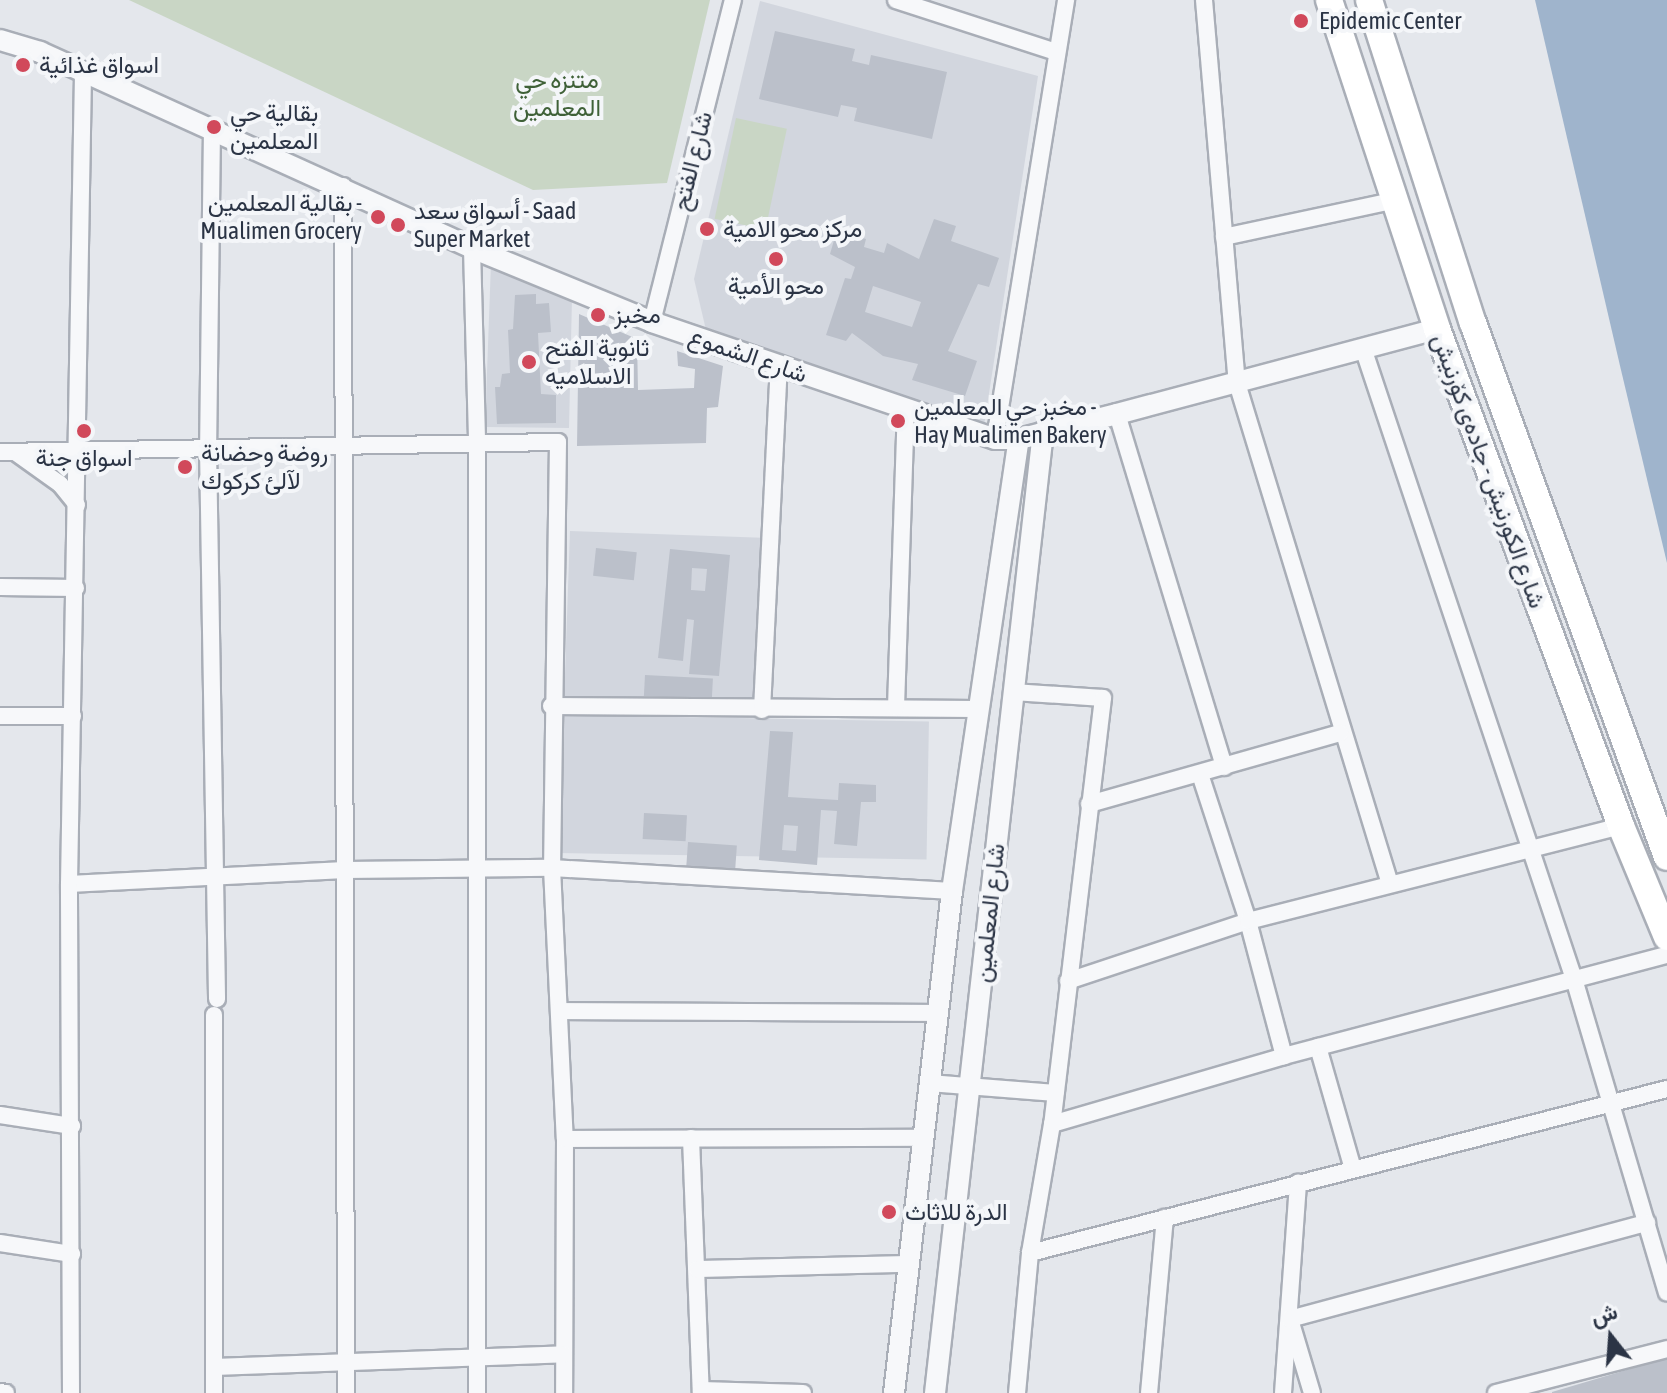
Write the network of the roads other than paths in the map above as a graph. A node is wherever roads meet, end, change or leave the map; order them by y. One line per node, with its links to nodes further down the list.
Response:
1 (733, 0): 15 (street, شارع الفتح)
2 (896, 0): 8 (street)
3 (1066, 0): 8 (street)
4 (1204, 0): 13 (street)
5 (1329, 0): 12 (main road, شارع الكورنيش - جادەی کۆرنیش)
6 (1369, 0): 33 (main road, شارع الكورنيش - جادەی کۆرنیش)
7 (0, 40): 9 (street, شارع الشموع)
8 (1056, 52): 23 (street)
9 (83, 72): 10 (street, شارع الشموع); 29 (street)
10 (212, 128): 11 (street, شارع الشموع); 26 (street)
11 (343, 186): 14 (street, شارع الشموع); 27 (street)
12 (1392, 201): 13 (street); 16 (main road, شارع الكورنيش - جادەی کۆرنیش)
13 (1224, 237): 19 (street)
14 (472, 248): 15 (street, شارع الشموع); 25 (street)
15 (652, 322): 18 (street, شارع الشموع)
16 (1437, 329): 17 (street, شارع الشموع); 34 (main road, شارع الكورنيش - جادەی کۆرنیش)
17 (1363, 348): 19 (street, شارع الشموع); 49 (street)
18 (779, 366): 20 (street, شارع الشموع); 41 (street)
19 (1237, 383): 21 (street, شارع الشموع); 44 (street)
20 (906, 410): 23 (street, شارع الشموع); 39 (street)
21 (1117, 414): 22 (street, شارع الشموع); 45 (street)
22 (1043, 432): 24 (street, شارع الشموع); 37 (street, شارع المعلمين)
23 (995, 439): 24 (street, شارع الشموع)
24 (1019, 439): 40 (street, شارع المعلمين)
25 (477, 444): 27 (street); 38 (street); 52 (street)
26 (208, 448): 27 (street); 29 (street); 54 (street)
27 (342, 449): 53 (street)
28 (7, 452): 29 (street); 30 (street)
29 (79, 453): 30 (street)
30 (77, 505): 32 (street)
31 (0, 587): 32 (street)
32 (76, 588): 43 (street)
33 (1581, 613): 34 (main road); 35 (main road, شارع الكورنيش - جادەی کۆرنیش)
34 (1546, 626): 36 (main road, شارع الكورنيش - جادەی کۆرنیش)
35 (1596, 655): 36 (main road); 50 (main road, شارع الكورنيش - جادەی کۆرنیش)
36 (1562, 669): 48 (main road, شارع الكورنيش - جادەی کۆرنیش)
37 (1013, 692): 47 (street); 68 (street, شارع المعلمين)
38 (551, 706): 41 (street); 51 (street)
39 (896, 707): 40 (street); 41 (street)
40 (977, 709): 57 (street, شارع المعلمين)
41 (762, 710)
42 (0, 716): 43 (street)
43 (73, 716): 55 (street)
44 (1340, 733): 45 (street); 56 (street)
45 (1224, 767): 46 (street)
46 (1200, 774): 47 (street); 58 (street)
47 (1089, 804): 62 (street)
48 (1621, 826): 49 (street); 59 (main road, شارع الكورنيش - جادەی کۆرنیش)
49 (1529, 849): 56 (street); 61 (street)
50 (1667, 857)
51 (552, 868): 52 (street); 57 (street); 63 (street)
52 (474, 869): 53 (street); 91 (street)
53 (345, 870): 54 (street); 92 (street)
54 (217, 875): 55 (street); 93 (street)
55 (69, 884): 74 (street)
56 (1390, 884): 58 (street)
57 (952, 891): 64 (street, شارع المعلمين)
58 (1248, 921): 62 (street); 66 (street)
59 (1667, 937)
60 (1667, 955): 61 (street)
61 (1574, 979): 65 (street); 71 (street)
62 (1068, 981): 70 (street)
63 (559, 1011): 64 (street); 77 (street)
64 (937, 1013): 67 (street, شارع المعلمين)
65 (1318, 1047): 66 (street); 78 (street)
66 (1284, 1056): 73 (street)
67 (929, 1083): 68 (street); 76 (street, شارع المعلمين)
68 (969, 1087): 70 (street); 102 (street, شارع المعلمين)
69 (1667, 1089): 71 (street)
70 (1056, 1093): 73 (street)
71 (1611, 1104): 78 (street); 81 (street)
72 (0, 1115): 74 (street)
73 (1052, 1124): 83 (street)
74 (72, 1126): 84 (street)
75 (691, 1138): 76 (street); 77 (street); 86 (street)
76 (923, 1138): 85 (street, شارع المعلمين)
77 (565, 1139): 90 (street)
78 (1353, 1169): 79 (street)
79 (1298, 1183): 80 (street); 88 (street)
80 (1165, 1218): 83 (street); 104 (street)
81 (1647, 1223): 87 (street); 88 (street)
82 (0, 1243): 84 (street)
83 (1030, 1253): 103 (street)
84 (72, 1254): 95 (street)
85 (909, 1264): 86 (street); 101 (street, شارع المعلمين)
86 (697, 1269): 94 (street)
87 (1667, 1292)
88 (1290, 1319): 105 (street); 106 (street)
89 (1667, 1349): 107 (street)
90 (564, 1354): 91 (street); 99 (street)
91 (477, 1358): 92 (street); 98 (street)
92 (345, 1362): 93 (street); 97 (street)
93 (215, 1367): 96 (street)
94 (701, 1392): 100 (street)
95 (71, 1393)
96 (214, 1393)
97 (346, 1393)
98 (477, 1393)
99 (564, 1393)
100 (803, 1393)
101 (894, 1393)
102 (935, 1393)
103 (1017, 1393)
104 (1149, 1393)
105 (1283, 1393)
106 (1312, 1393)
107 (1496, 1393)

